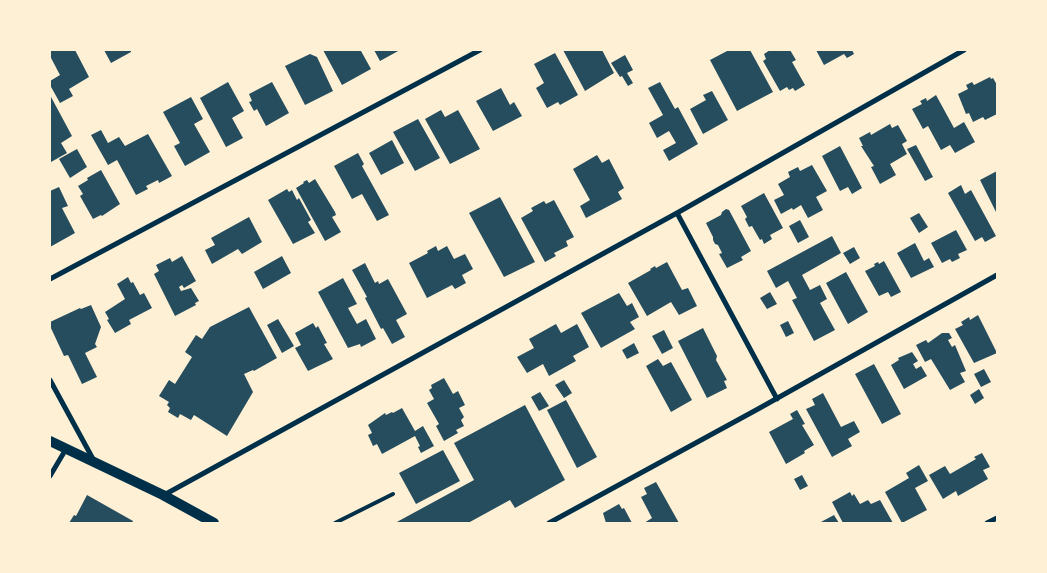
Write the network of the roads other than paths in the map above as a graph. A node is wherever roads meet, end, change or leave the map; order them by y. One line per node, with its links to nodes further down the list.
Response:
1 (480, 50): 5 (street)
2 (964, 50): 3 (street)
3 (677, 213): 7 (street); 13 (street)
4 (997, 275): 7 (street)
5 (50, 279)
6 (50, 380): 10 (street)
7 (777, 399): 17 (street)
8 (50, 441): 9 (main road)
9 (67, 449): 10 (main road); 11 (street)
10 (94, 462): 13 (main road)
11 (50, 476)
12 (393, 494): 16 (lane)
13 (163, 495): 15 (main road)
14 (997, 518): 18 (street)
15 (214, 523)
16 (335, 523)
17 (549, 523)
18 (987, 523)

